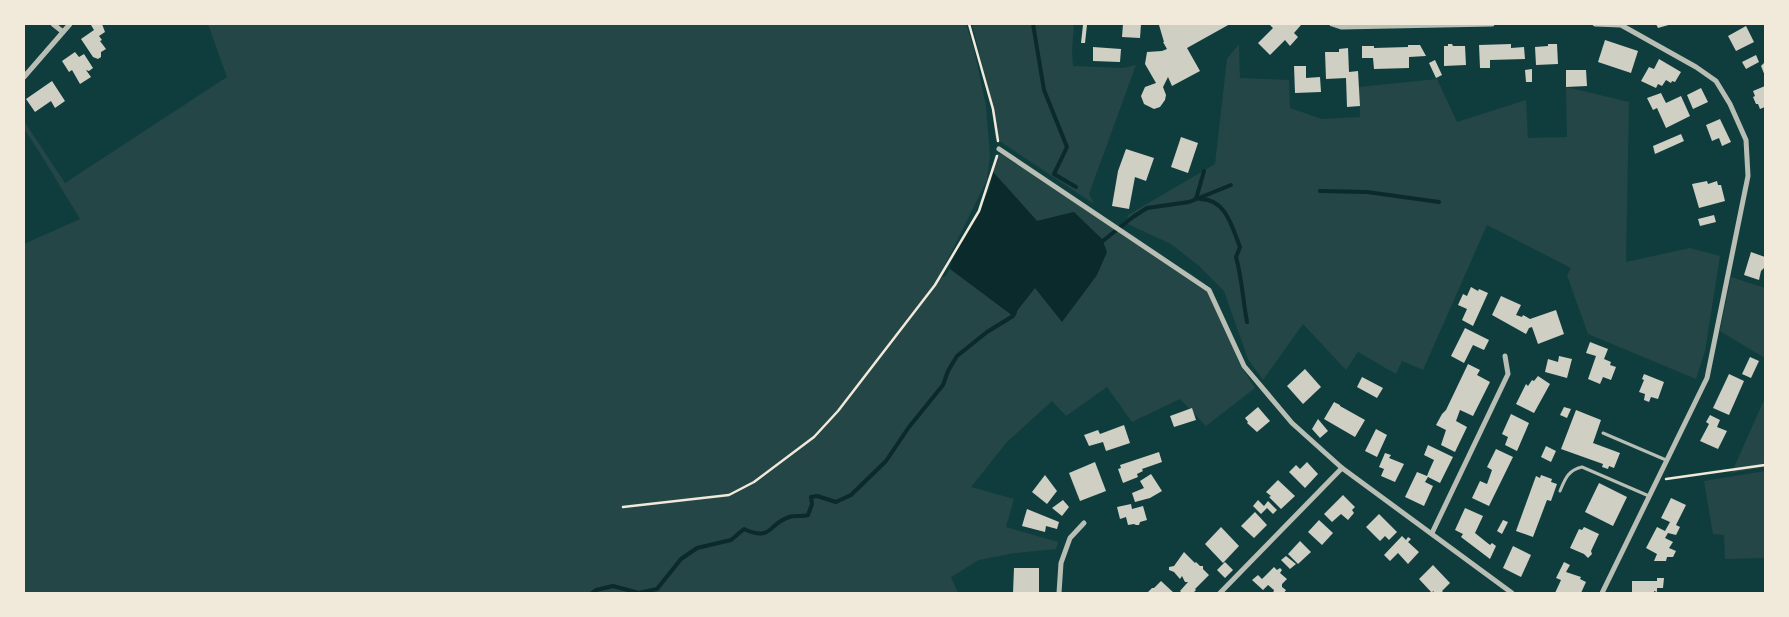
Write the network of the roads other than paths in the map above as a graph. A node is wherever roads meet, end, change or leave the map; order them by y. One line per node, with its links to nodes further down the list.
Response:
1 (53, 24): 7 (street)
2 (70, 24): 7 (street)
3 (1332, 24): 4 (street)
4 (1492, 24)
5 (1595, 24): 6 (street)
6 (1621, 24): 12 (street)
7 (63, 32): 8 (street)
8 (24, 77)
9 (999, 149): 13 (street)
10 (1505, 356): 17 (street)
11 (1603, 433): 12 (lane)
12 (1667, 461): 15 (street)
13 (1342, 468): 17 (street); 19 (street)
14 (1560, 491): 15 (lane)
15 (1649, 497): 21 (street)
16 (1084, 522): 18 (street)
17 (1432, 533): 20 (street)
18 (1060, 593)
19 (1220, 593)
20 (1512, 593)
21 (1602, 593)

